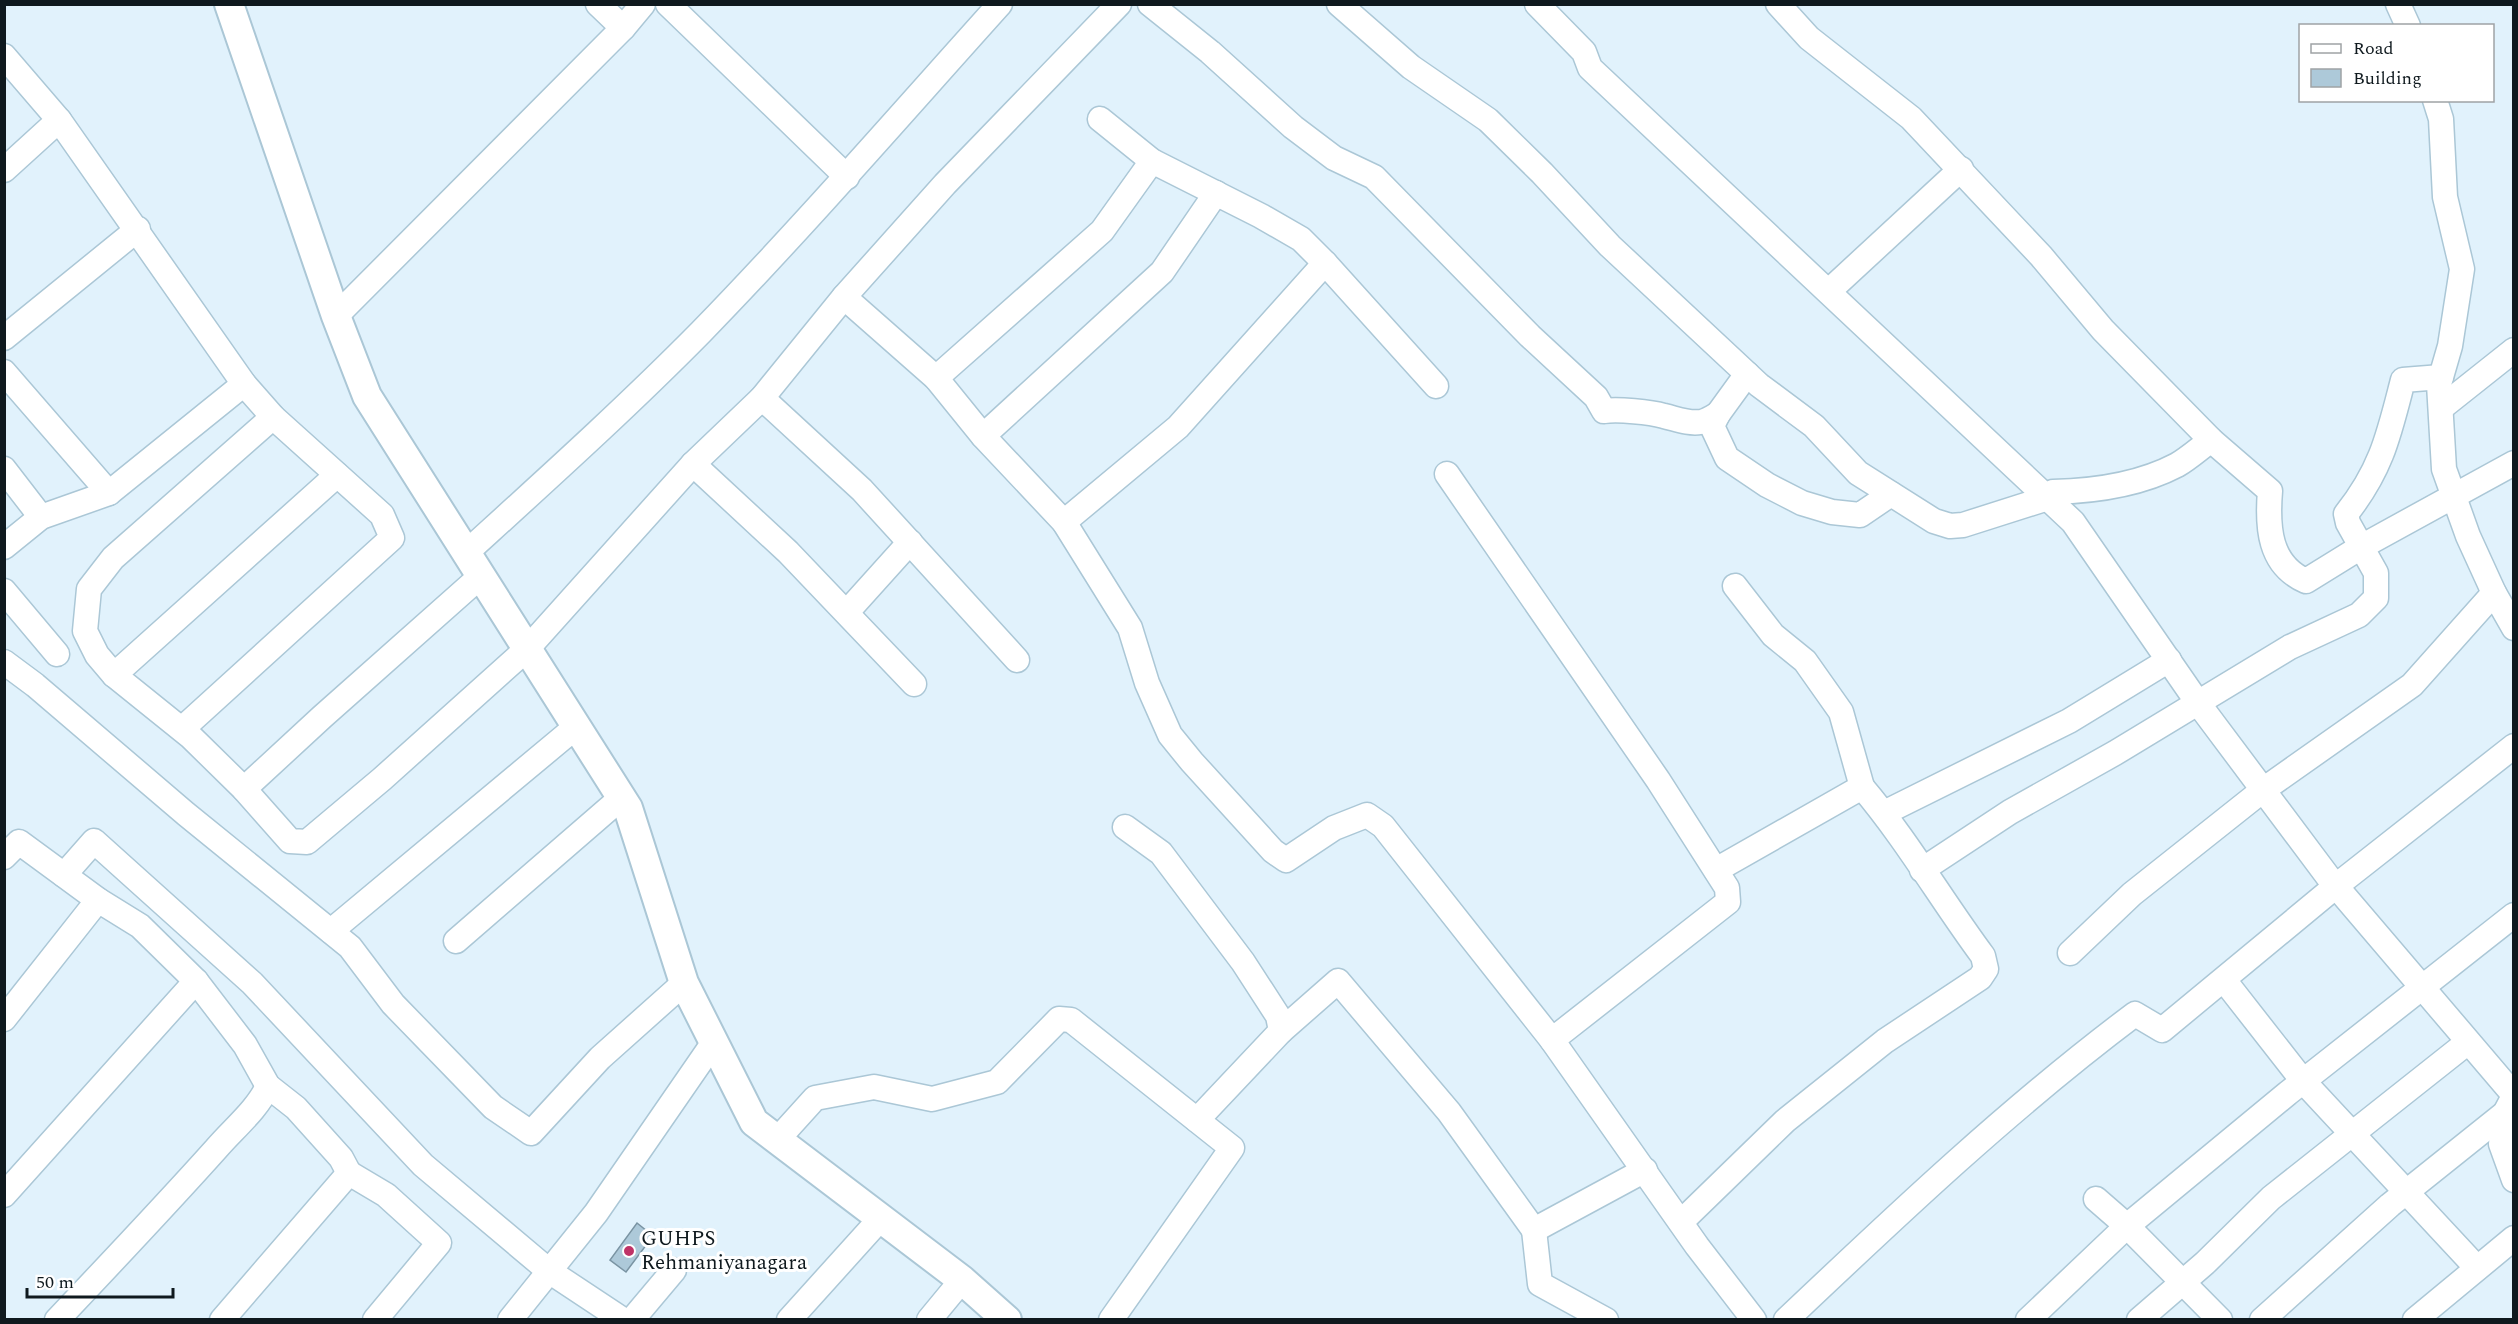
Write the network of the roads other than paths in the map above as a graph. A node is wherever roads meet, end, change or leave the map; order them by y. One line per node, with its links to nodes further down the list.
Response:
1 (229, 4): 27 (street)
2 (598, 4): 13 (street)
3 (643, 4): 13 (street)
4 (668, 4): 21 (street)
5 (1000, 4): 21 (street)
6 (1119, 4): 26 (street)
7 (1150, 4): 38 (street)
8 (1339, 4): 31 (street)
9 (1778, 4): 19 (street)
10 (2398, 4): 12 (street)
11 (1549, 9): 25 (street)
12 (2407, 24)
13 (623, 28): 27 (street)
14 (4, 56): 16 (street)
15 (2436, 102): 32 (street)
16 (59, 120): 20 (street); 23 (street)
17 (1100, 120): 18 (street)
18 (1152, 161): 22 (street); 33 (street)
19 (1961, 169): 25 (street); 41 (street)
20 (4, 170)
21 (847, 177): 56 (street)
22 (1216, 193): 24 (street); 40 (street)
23 (138, 229): 28 (street); 34 (street)
24 (1325, 263): 35 (street); 52 (street)
25 (1829, 291): 50 (street)
26 (844, 297): 33 (street); 36 (street)
27 (336, 316): 56 (street)
28 (4, 338)
29 (2514, 350): 37 (street)
30 (4, 372): 47 (street)
31 (1747, 374): 38 (street); 48 (street)
32 (2441, 377): 37 (street); 55 (street)
33 (936, 378): 40 (street)
34 (244, 384): 39 (street); 47 (street)
35 (1436, 386)
36 (762, 398): 43 (street); 53 (street)
37 (2441, 408): 49 (street)
38 (1718, 414): 48 (street)
39 (273, 417): 46 (street); 62 (street)
40 (983, 436): 52 (street)
41 (2211, 440): 50 (street); 55 (street)
42 (2514, 463): 49 (street)
43 (693, 464): 60 (street); 63 (street)
44 (4, 469): 51 (street)
45 (1447, 474): 82 (street)
46 (337, 476): 68 (street); 73 (street)
47 (109, 493): 51 (street)
48 (1891, 494): 50 (street)
49 (2454, 497): 55 (street); 59 (street)
50 (2048, 498): 66 (street)
51 (41, 517): 54 (street)
52 (1064, 522): 97 (street)
53 (910, 542): 60 (street); 65 (street)
54 (4, 547)
55 (2361, 547): 71 (street)
56 (474, 564): 63 (street); 76 (street)
57 (1735, 586): 75 (street)
58 (4, 591): 64 (street)
59 (2494, 593): 61 (street); 77 (street)
60 (847, 612): 69 (street)
61 (2514, 628)
62 (90, 641): 64 (street); 68 (street)
63 (528, 648): 72 (street); 76 (street)
64 (57, 654): 70 (street)
65 (1017, 660)
66 (2169, 660): 71 (street); 79 (street)
67 (4, 662): 70 (street)
68 (114, 675): 73 (street)
69 (914, 684)
70 (35, 685): 88 (street)
71 (2198, 703): 77 (street); 83 (street)
72 (577, 726): 78 (street); 88 (street)
73 (182, 729): 76 (street)
74 (2514, 746): 85 (street)
75 (1862, 788): 79 (street); 82 (street)
76 (244, 789)
77 (2263, 790): 85 (street); 90 (street)
78 (621, 798): 89 (street); 93 (street)
79 (1884, 813): 83 (street)
80 (1125, 827): 96 (street)
81 (9, 843): 84 (street)
82 (1716, 870): 97 (street)
83 (1922, 870): 113 (street)
84 (64, 875): 86 (street); 119 (street)
85 (2336, 886): 91 (street); 94 (street)
86 (98, 900): 92 (street); 95 (street)
87 (2514, 915): 94 (street)
88 (331, 931): 93 (street)
89 (456, 942)
90 (2070, 953)
91 (2224, 980): 100 (street); 134 (street)
92 (196, 981): 101 (street); 110 (street)
93 (684, 983): 98 (street)
94 (2422, 988): 99 (street); 100 (street)
95 (4, 1019)
96 (1281, 1031): 103 (street); 115 (street)
97 (1552, 1040): 107 (street)
98 (714, 1042): 105 (street); 119 (street)
99 (2468, 1042): 102 (street); 104 (street)
100 (2303, 1081): 104 (street); 114 (street)
101 (268, 1086): 108 (street); 122 (street)
102 (2511, 1102): 106 (street); 109 (street)
103 (1197, 1120): 105 (street); 131 (street)
104 (2352, 1134): 109 (street); 121 (street)
105 (777, 1140): 112 (street)
106 (2511, 1165)
107 (1645, 1170): 113 (street); 115 (street)
108 (349, 1173): 123 (street); 124 (street)
109 (2406, 1193): 117 (street); 138 (street)
110 (4, 1195)
111 (2096, 1199): 114 (street)
112 (881, 1218): 120 (street); 128 (street)
113 (1681, 1222): 133 (street)
114 (2127, 1226): 121 (street); 135 (street)
115 (1534, 1230): 132 (street)
116 (2514, 1238): 117 (street)
117 (2477, 1268): 139 (street)
118 (674, 1270): 127 (street)
119 (549, 1271): 125 (street); 126 (street)
120 (962, 1280): 129 (street); 130 (street)
121 (2182, 1282): 136 (street); 137 (street)
122 (57, 1320)
123 (222, 1320)
124 (375, 1320)
125 (510, 1320)
126 (623, 1320)
127 (632, 1320)
128 (789, 1320)
129 (929, 1320)
130 (1007, 1320)
131 (1111, 1320)
132 (1606, 1320)
133 (1754, 1320)
134 (1786, 1320)
135 (2028, 1320)
136 (2139, 1320)
137 (2220, 1320)
138 (2262, 1320)
139 (2415, 1320)

